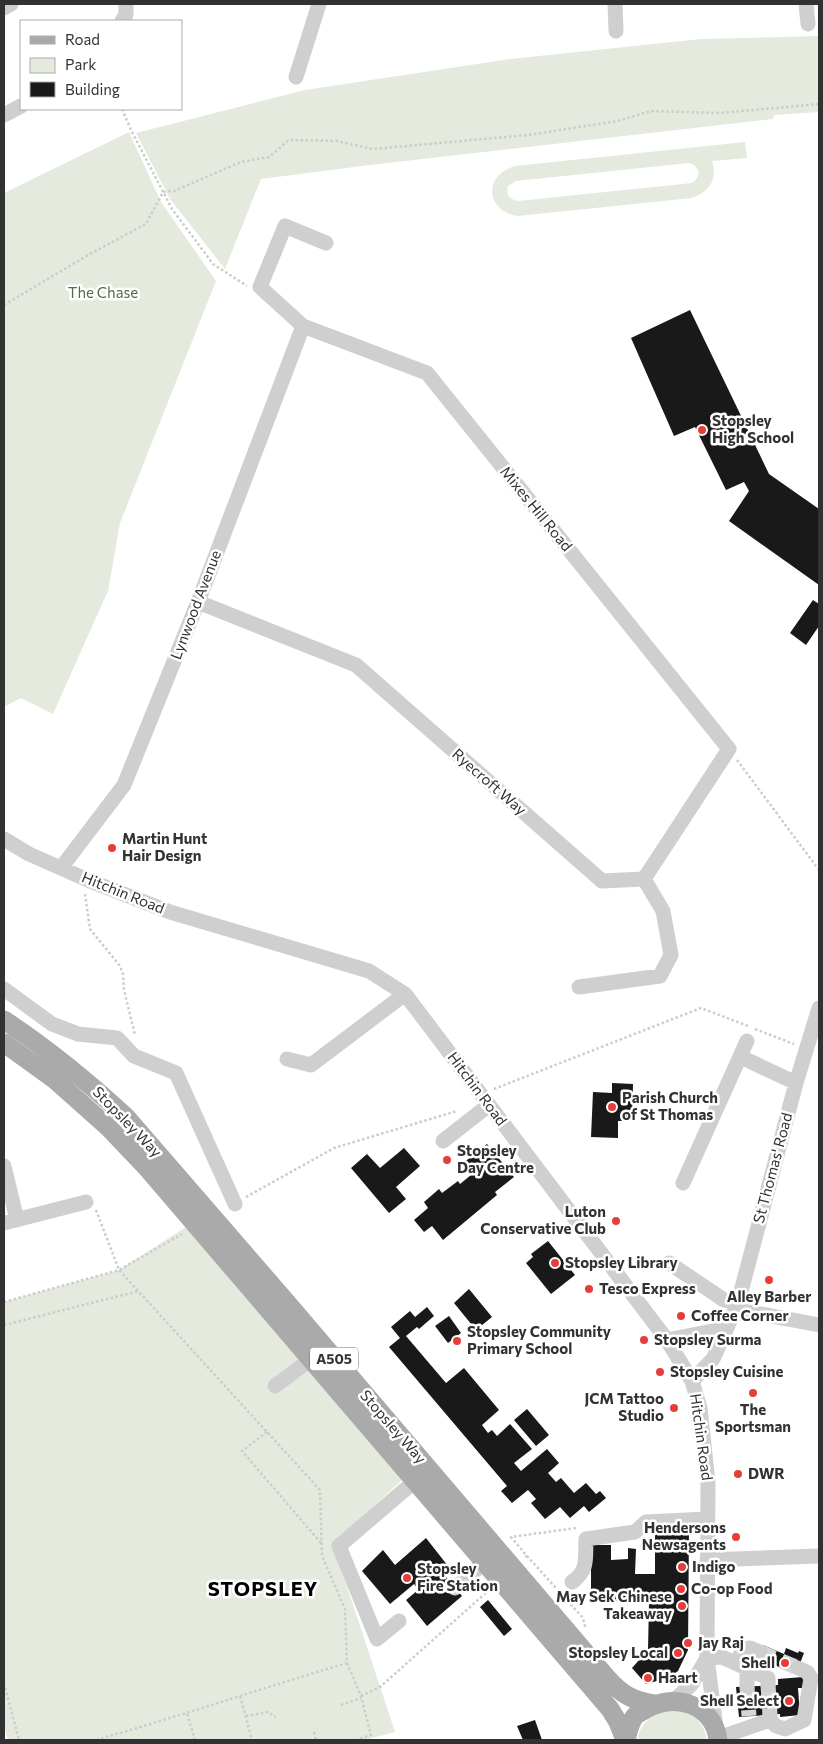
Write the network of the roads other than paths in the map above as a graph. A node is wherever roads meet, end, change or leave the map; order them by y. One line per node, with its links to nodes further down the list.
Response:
1 (11, 4): 6 (street)
2 (126, 4): 7 (street)
3 (319, 4): 10 (street)
4 (615, 4): 9 (street)
5 (806, 4): 8 (street)
6 (4, 8)
7 (123, 20)
8 (808, 24)
9 (616, 31)
10 (296, 78)
11 (20, 107): 12 (street)
12 (4, 115)
13 (326, 243): 14 (street)
14 (303, 326): 15 (street, Lynwood Avenue); 18 (street, Mixes Hill Road)
15 (198, 602): 17 (street, Lynwood Avenue); 18 (street, Ryecroft Way)
16 (4, 839): 17 (street, Hitchin Road)
17 (61, 868): 21 (street, Hitchin Road)
18 (644, 879): 19 (street)
19 (579, 987)
20 (4, 989): 35 (street)
21 (405, 994): 28 (street); 30 (street, Hitchin Road)
22 (819, 1008): 26 (street, St Thomas' Road)
23 (4, 1020): 47 (main road, Stopsley Way / A505)
24 (747, 1041): 27 (street)
25 (4, 1042): 42 (main road, Stopsley Way / A505)
26 (812, 1049): 29 (street, St Thomas' Road)
27 (741, 1057): 29 (street); 33 (street)
28 (286, 1059)
29 (796, 1083): 38 (street, St Thomas' Road)
30 (485, 1100): 31 (street); 41 (street, Hitchin Road)
31 (443, 1140)
32 (4, 1166): 36 (street)
33 (683, 1183)
34 (86, 1202): 36 (street)
35 (235, 1204)
36 (10, 1222)
37 (669, 1263): 38 (street)
38 (736, 1306): 39 (street); 40 (street, St Thomas' Road)
39 (819, 1326)
40 (727, 1328): 41 (street); 43 (street, St Thomas' Road)
41 (667, 1340): 43 (street, Hitchin Road)
42 (310, 1359): 44 (street); 45 (main road, Stopsley Way / A505)
43 (692, 1381): 46 (street, Hitchin Road)
44 (275, 1386)
45 (415, 1481): 47 (main road, Stopsley Way / A505); 52 (street)
46 (707, 1519): 49 (street, Hitchin Road); 50 (street)
47 (491, 1556): 51 (street); 56 (main road, Stopsley Way / A505); 58 (main road, Stopsley Way / A505)
48 (819, 1556): 49 (street)
49 (707, 1560): 53 (street, Hitchin Road)
50 (572, 1582)
51 (455, 1588)
52 (399, 1621)
53 (707, 1658): 55 (street); 56 (street); 57 (street, Hitchin Road)
54 (798, 1668): 57 (street)
55 (753, 1671)
56 (664, 1703): 57 (main road, A505); 58 (main road, A505)
57 (717, 1735)
58 (625, 1740)

